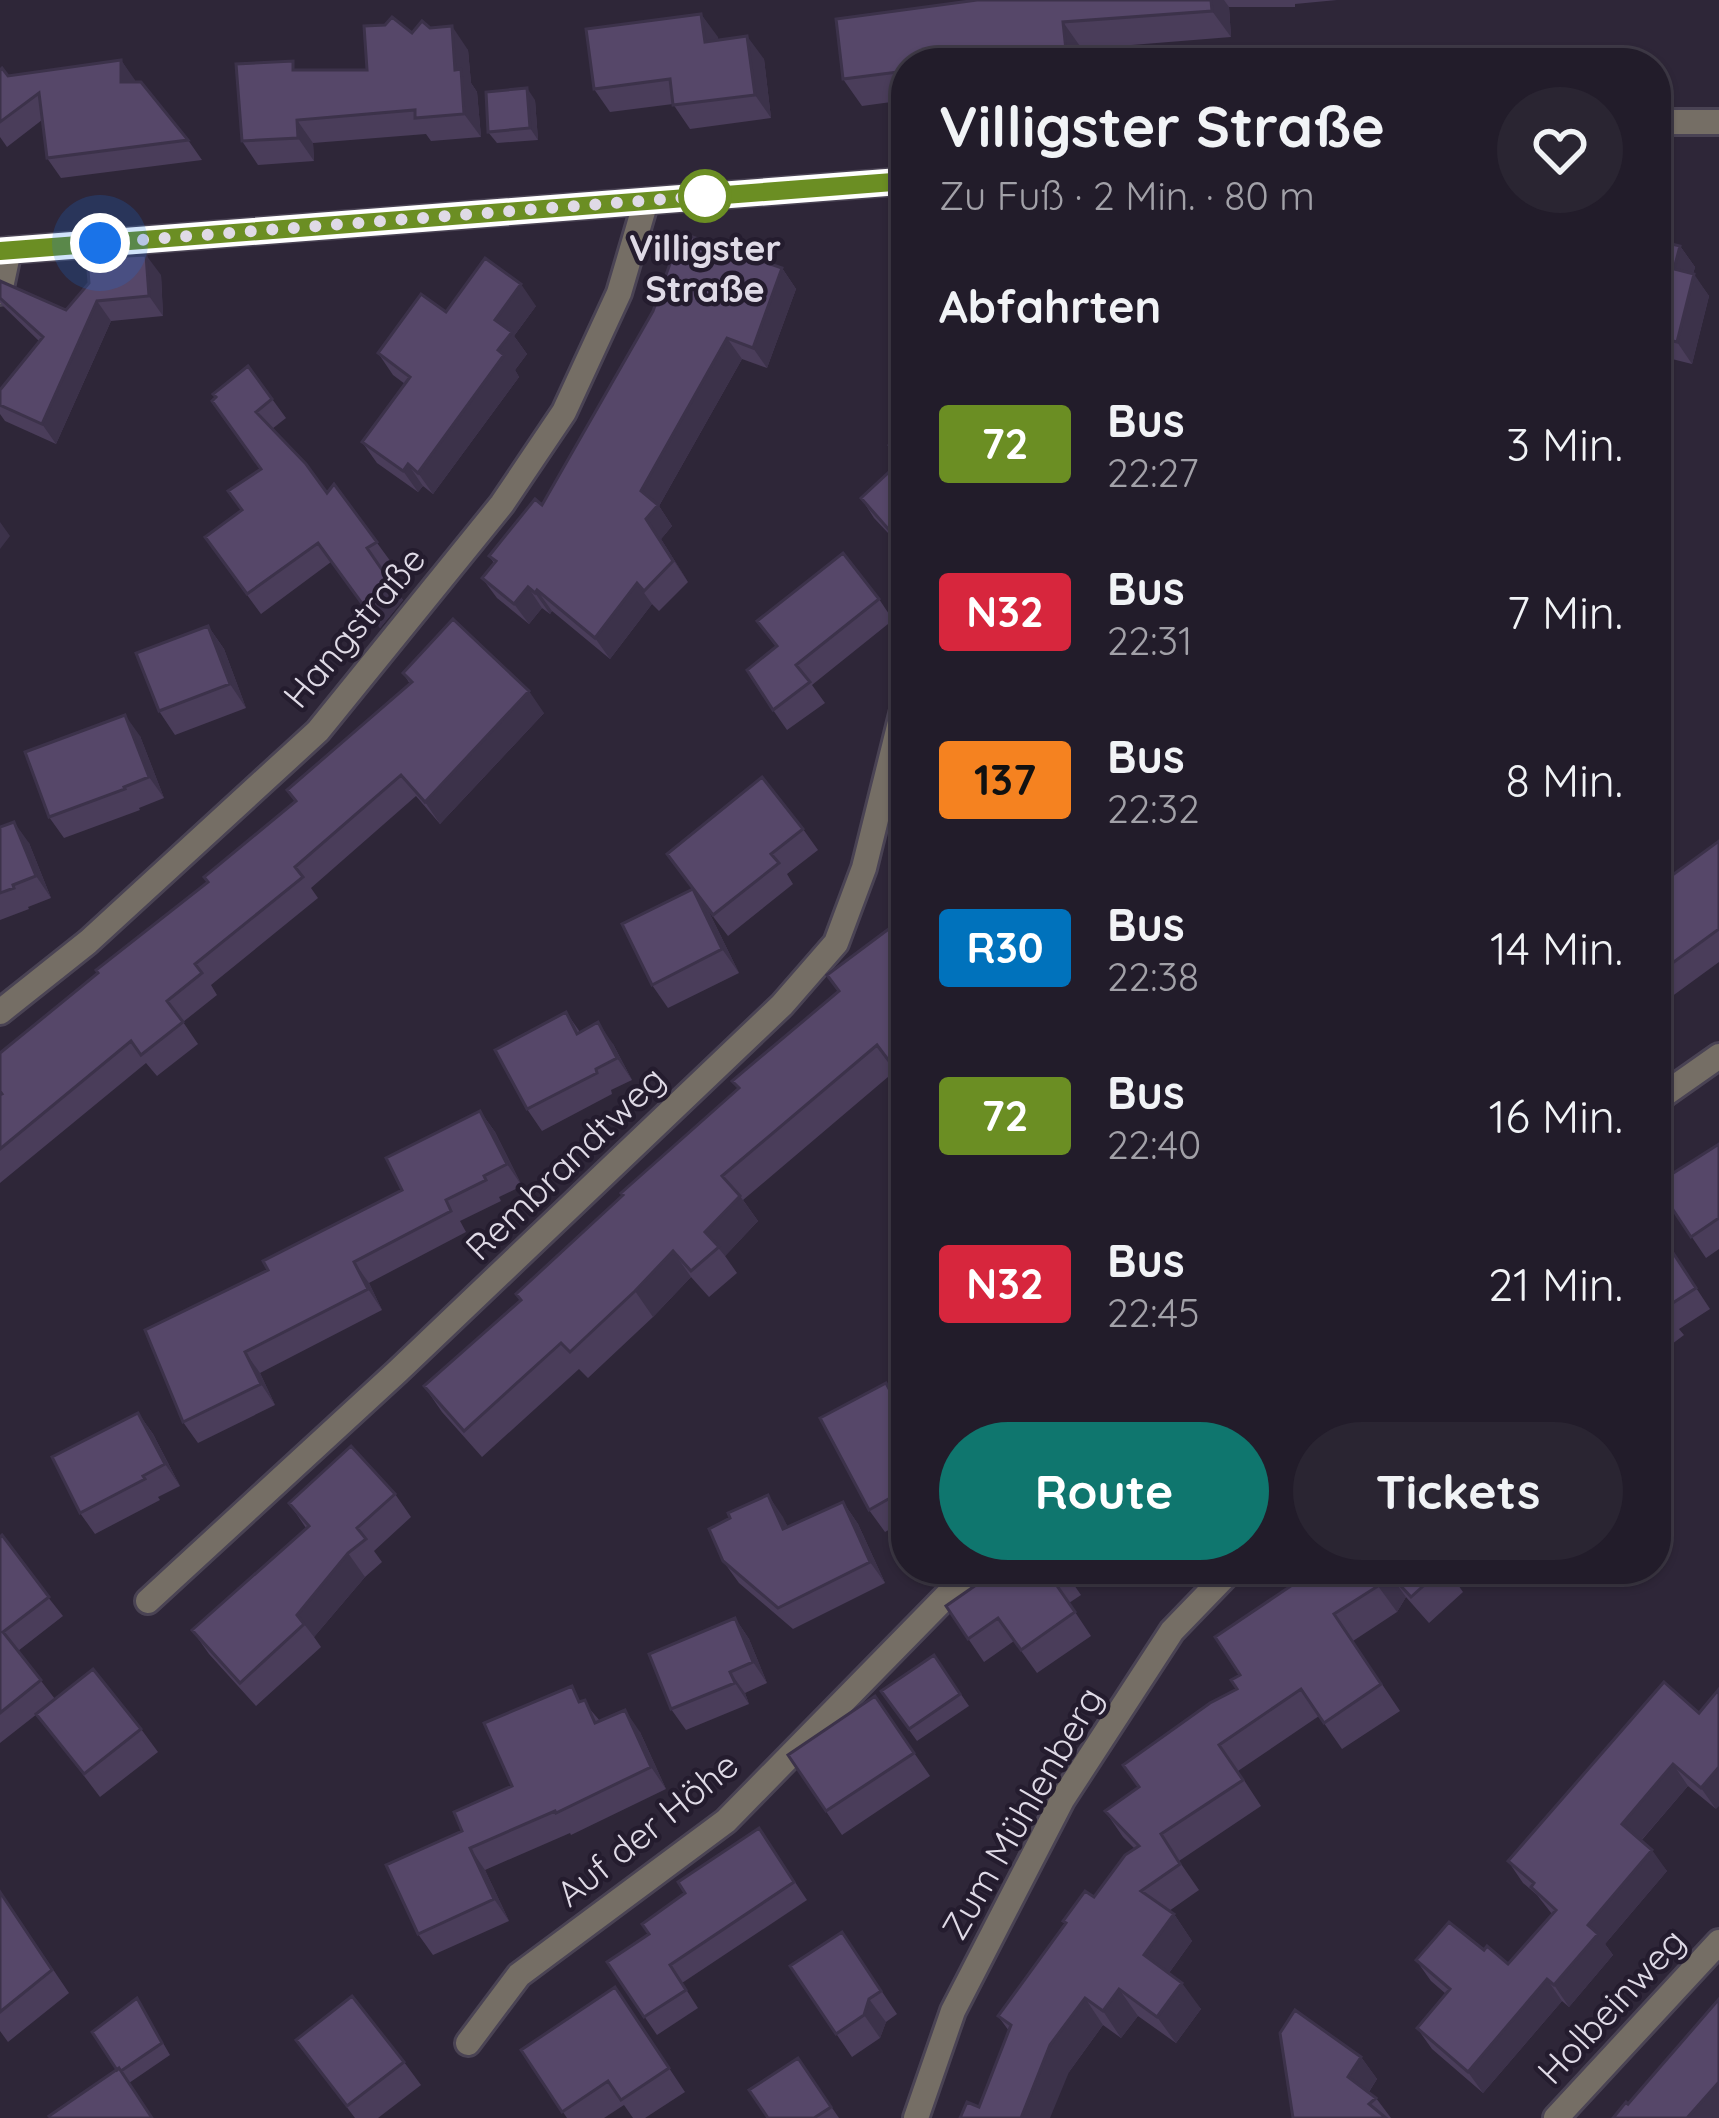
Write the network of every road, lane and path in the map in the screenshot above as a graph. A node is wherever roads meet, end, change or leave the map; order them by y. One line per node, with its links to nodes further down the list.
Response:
1 (1671, 122): 2 (street)
2 (1719, 122)
3 (891, 183): 4 (street)
4 (646, 201): 5 (street); 8 (street, Hangstraße)
5 (4, 250): 6 (street)
6 (0, 292)
7 (891, 759): 13 (street, Rembrandtweg)
8 (0, 1012)
9 (1719, 1056): 10 (street)
10 (1671, 1090)
11 (958, 1584): 15 (street, Auf der Höhe)
12 (1217, 1584): 16 (street, Zum Mühlenberg)
13 (148, 1600)
14 (1719, 1942): 17 (street, Holbeinweg)
15 (468, 2043)
16 (916, 2118)
17 (1556, 2118)

